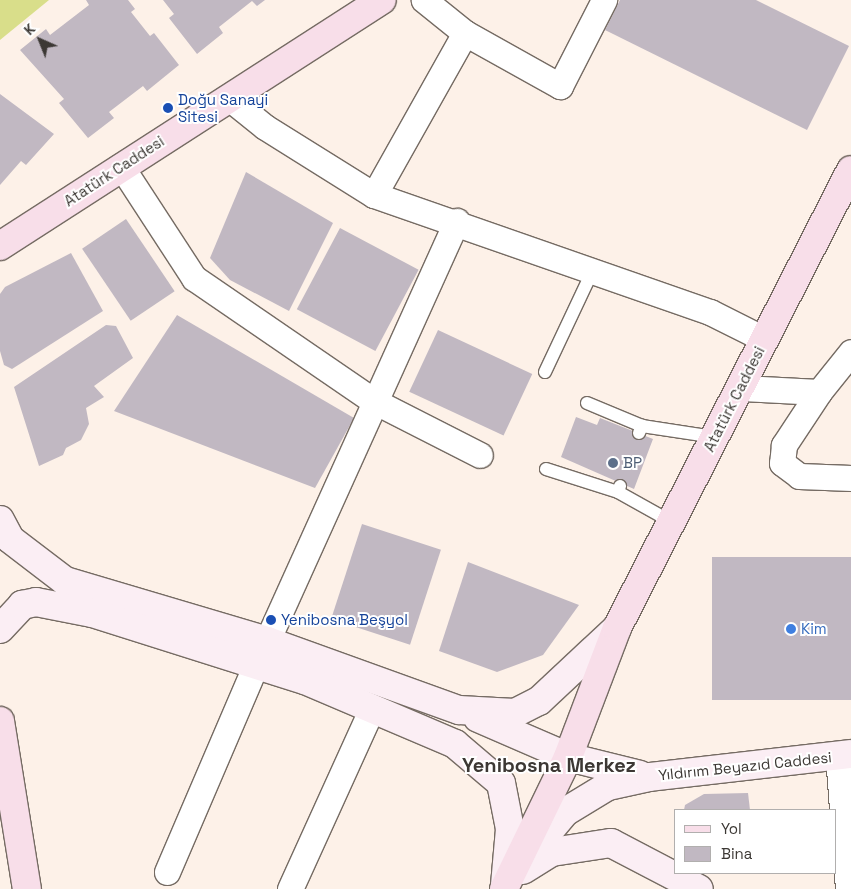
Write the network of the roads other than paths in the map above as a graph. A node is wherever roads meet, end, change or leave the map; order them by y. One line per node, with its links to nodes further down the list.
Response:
1 (381, 0): 5 (main road, Atatürk Caddesi)
2 (424, 0): 4 (street)
3 (604, 0): 4 (street)
4 (465, 33): 8 (street)
5 (229, 98): 6 (main road, Atatürk Caddesi); 8 (street)
6 (121, 166): 10 (main road, Atatürk Caddesi); 17 (street)
7 (851, 170): 12 (main road, Atatürk Caddesi)
8 (374, 195): 9 (street)
9 (457, 221): 11 (street); 17 (street)
10 (0, 246)
11 (593, 270): 12 (street); 14 (lane)
12 (764, 339): 15 (main road, Atatürk Caddesi)
13 (851, 352): 16 (street)
14 (544, 372)
15 (742, 388): 16 (street); 19 (main road, Atatürk Caddesi)
16 (819, 392): 22 (street)
17 (372, 400): 20 (street); 27 (street)
18 (587, 402): 19 (lane)
19 (715, 437): 24 (main road, Atatürk Caddesi)
20 (480, 455)
21 (546, 469): 24 (lane)
22 (851, 478)
23 (0, 520): 27 (main road)
24 (672, 522): 25 (main road, Atatürk Caddesi)
25 (617, 628): 29 (main road); 31 (main road, Atatürk Caddesi)
26 (0, 629): 27 (main road)
27 (261, 653): 28 (main road); 29 (main road); 35 (street)
28 (372, 708): 37 (street); 38 (main road)
29 (459, 710): 33 (main road)
30 (0, 721): 36 (main road)
31 (583, 721): 33 (main road, Atatürk Caddesi); 34 (main road)
32 (845, 754): 34 (main road, Yıldırım Beyazıd Caddesi); 40 (street)
33 (568, 757): 34 (main road); 38 (main road, Atatürk Caddesi)
34 (649, 776): 38 (main road, Yıldırım Beyazıd Caddesi)
35 (167, 872)
36 (27, 889)
37 (290, 889)
38 (504, 889): 39 (main road)
39 (699, 889)
40 (848, 889)

